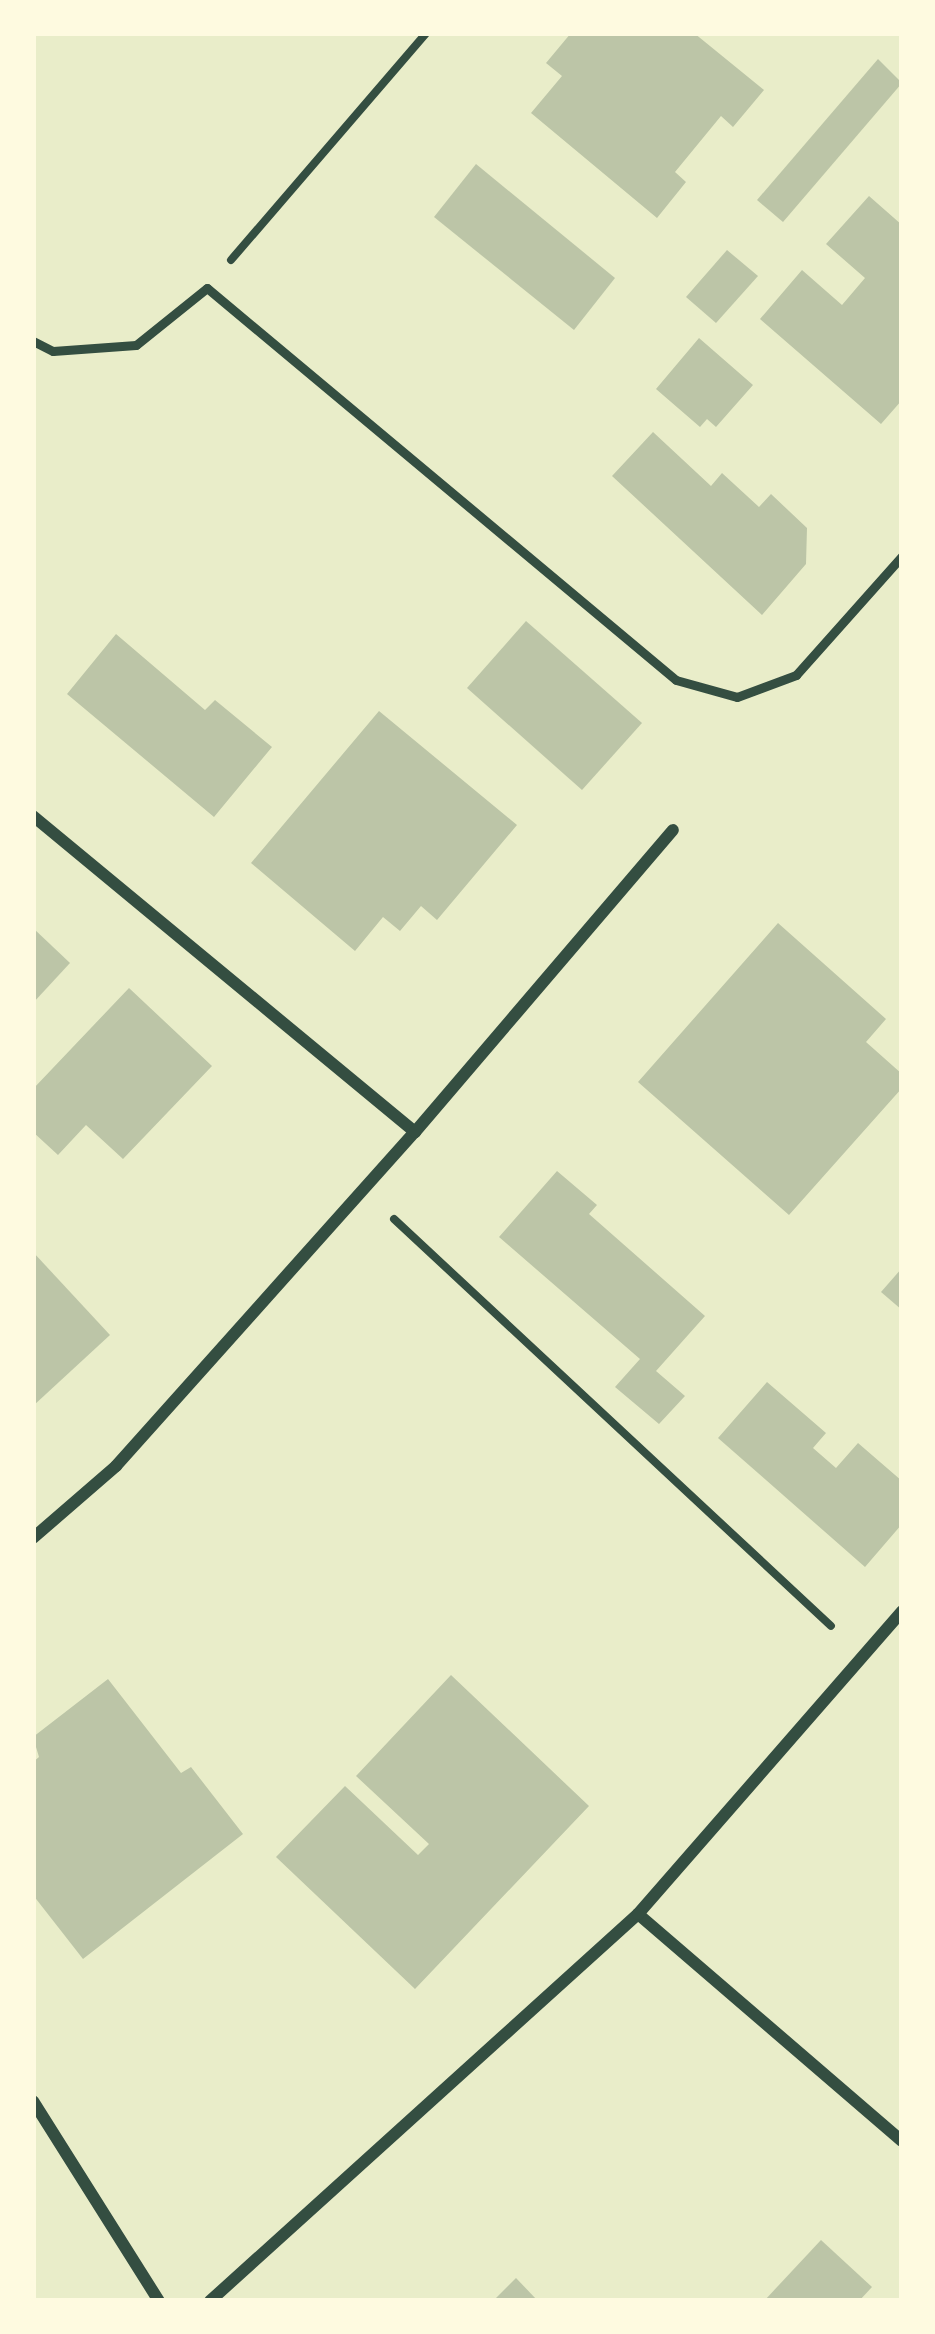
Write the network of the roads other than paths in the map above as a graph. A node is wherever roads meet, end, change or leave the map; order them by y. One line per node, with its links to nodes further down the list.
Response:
1 (33, 341): 2 (lane)
2 (902, 556)
3 (33, 816): 5 (street)
4 (673, 830): 5 (street)
5 (415, 1132): 6 (street)
6 (33, 1538)
7 (902, 1612): 8 (street)
8 (638, 1914): 10 (street); 12 (street)
9 (33, 2101): 11 (street)
10 (902, 2141)
11 (159, 2301)
12 (210, 2301)

